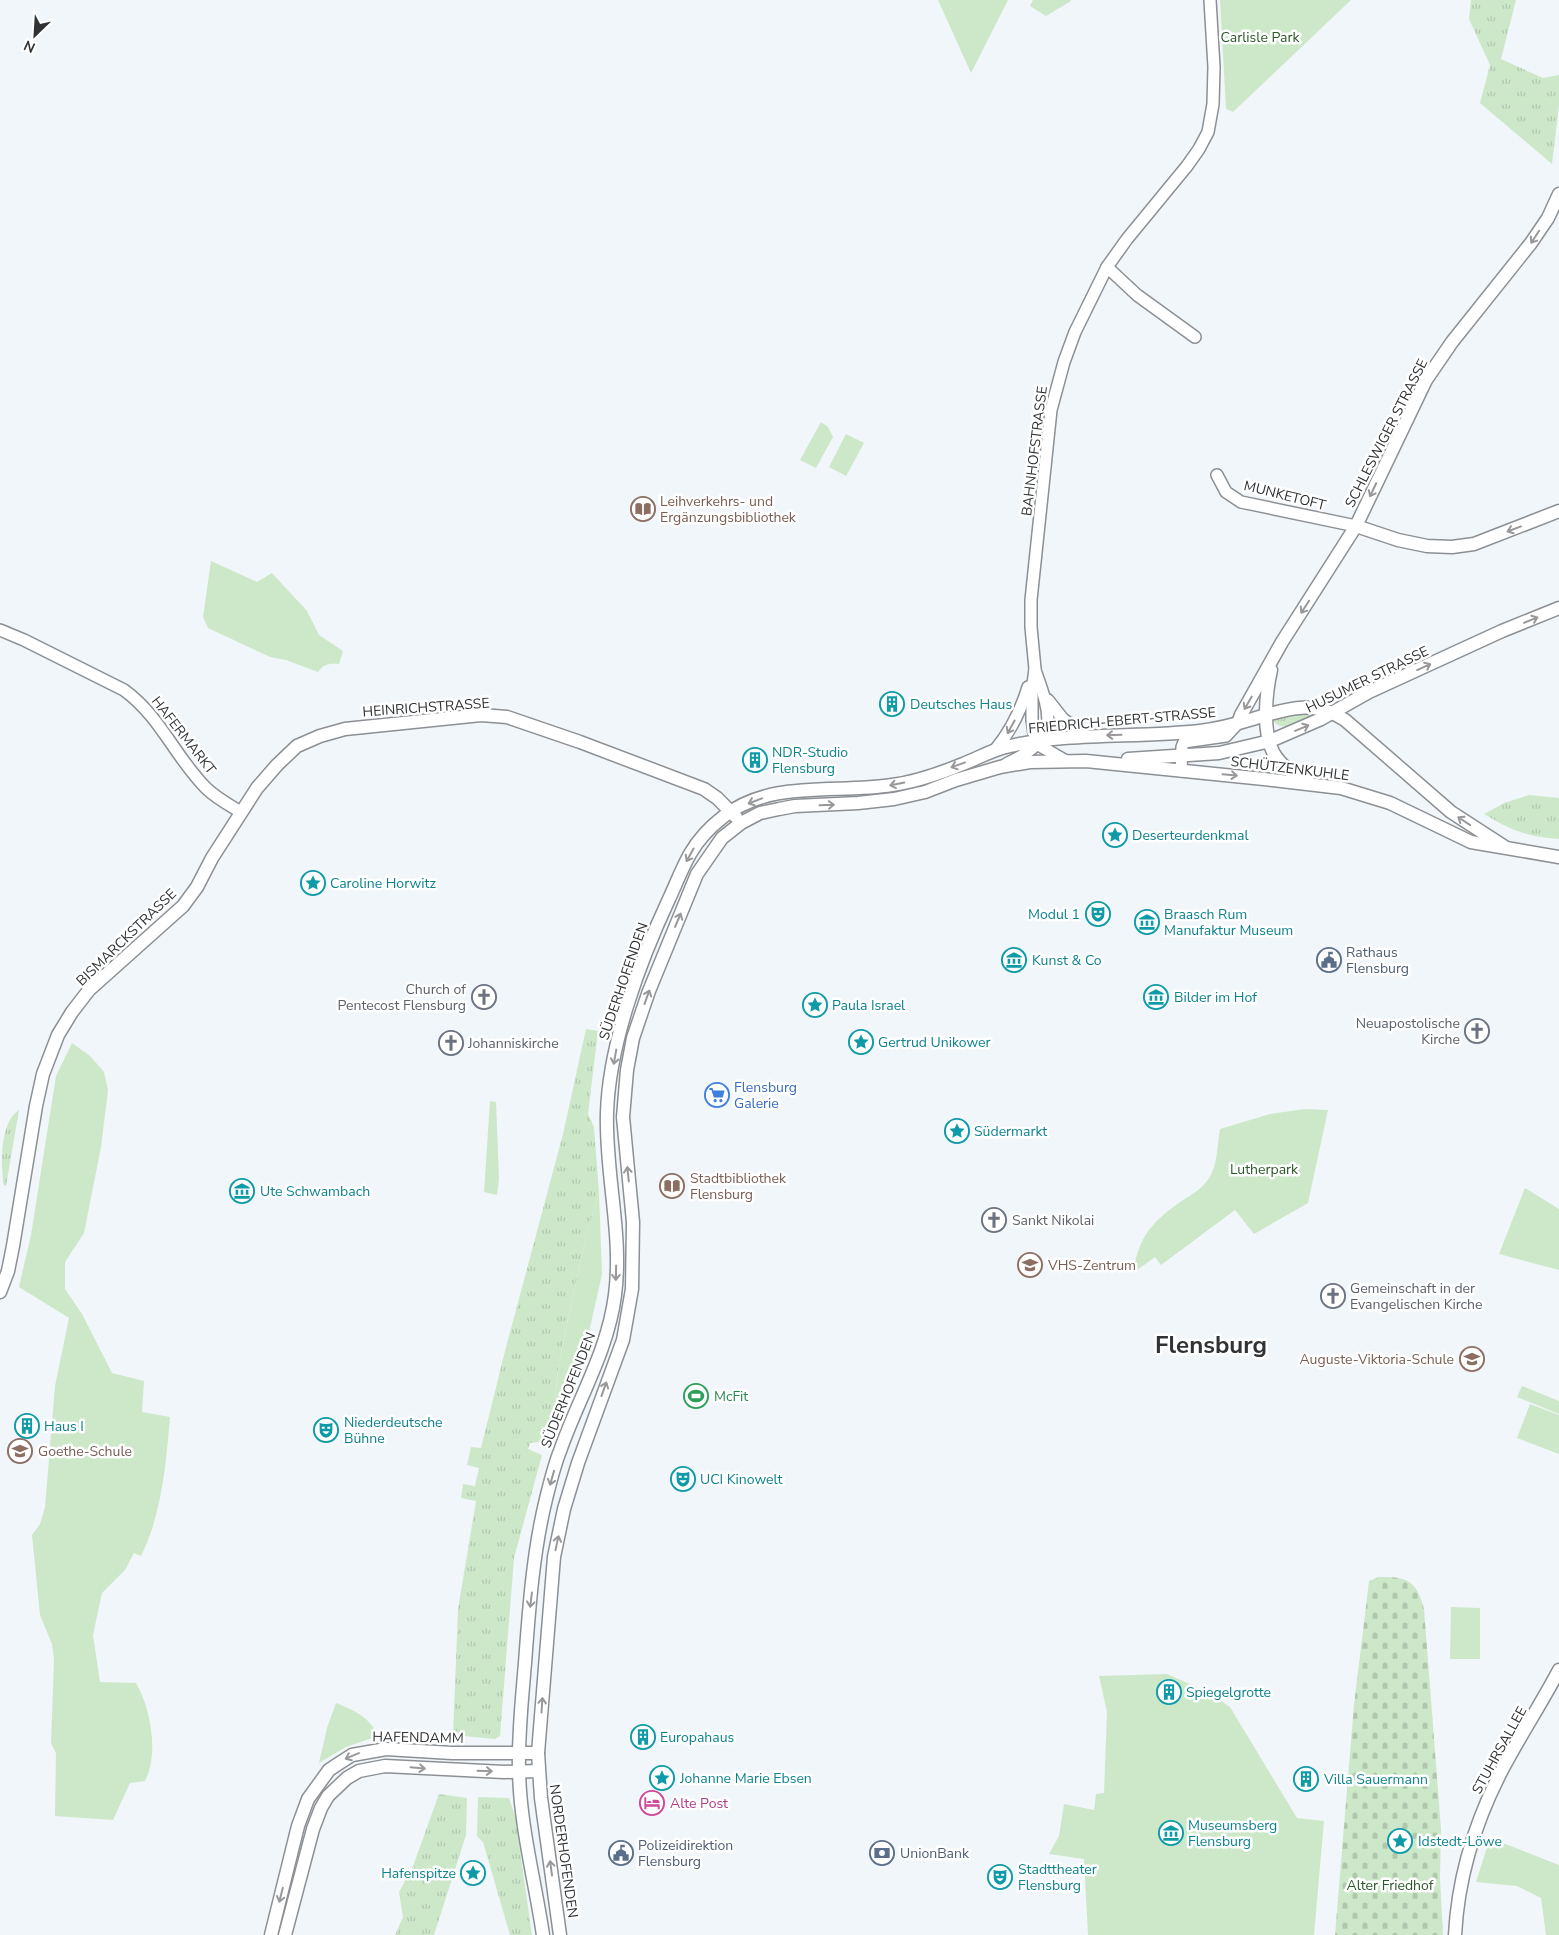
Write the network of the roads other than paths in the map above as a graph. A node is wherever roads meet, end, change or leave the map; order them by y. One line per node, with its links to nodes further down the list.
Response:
1 (1210, 0): 3 (street, BAHNHOFSTRASSE)
2 (1559, 194): 7 (main road, SCHLESWIGER STRASSE, one-way to 7)
3 (1107, 267): 4 (street); 11 (street, BAHNHOFSTRASSE)
4 (1195, 337)
5 (1217, 475): 7 (street, MUNKETOFT)
6 (1559, 511): 7 (main road, MUNKETOFT, one-way to 7)
7 (1356, 526): 10 (main road, SCHLESWIGER STRASSE, one-way to 10)
8 (1559, 608): 13 (main road, HUSUMER STRASSE, one-way to 8)
9 (0, 630): 26 (street, HAFERMARKT)
10 (1279, 648): 14 (main road); 15 (main road, SCHLESWIGER STRASSE, one-way to 15)
11 (1035, 669): 12 (street, BAHNHOFSTRASSE); 17 (street, BAHNHOFSTRASSE); 19 (street, BAHNHOFSTRASSE, one-way to 19)
12 (1045, 696): 16 (street, BAHNHOFSTRASSE); 17 (street, BAHNHOFSTRASSE)
13 (1333, 713): 14 (main road, SCHÜTZENKUHLE); 18 (main road, HUSUMER STRASSE, one-way to 13); 29 (main road, SCHÜTZENKUHLE, one-way to 13)
14 (1266, 714): 15 (main road, FRIEDRICH-EBERT-STRASSE); 18 (main road)
15 (1238, 723): 16 (main road, FRIEDRICH-EBERT-STRASSE, one-way to 16); 20 (street)
16 (1086, 736): 17 (main road, FRIEDRICH-EBERT-STRASSE)
17 (1039, 741): 19 (main road, FRIEDRICH-EBERT-STRASSE); 21 (street); 23 (street)
18 (1270, 741): 20 (main road, HUSUMER STRASSE); 25 (main road)
19 (995, 750): 27 (main road, FRIEDRICH-EBERT-STRASSE, one-way to 27)
20 (1182, 756): 22 (main road, HUSUMER STRASSE); 24 (street)
21 (1066, 761): 22 (main road); 23 (main road)
22 (1086, 761): 24 (main road)
23 (1000, 767): 28 (main road, one-way to 23)
24 (1181, 771): 25 (main road, SCHÜTZENKUHLE, one-way to 25)
25 (1315, 784): 29 (main road, SCHÜTZENKUHLE)
26 (241, 812): 27 (main road, HEINRICHSTRASSE); 31 (main road, BISMARCKSTRASSE)
27 (726, 815): 28 (main road, HEINRICHSTRASSE); 33 (main road, SÜDERHOFENDEN, one-way to 33)
28 (741, 823): 34 (main road, SÜDERHOFENDEN, one-way to 28)
29 (1505, 847): 30 (main road, SCHÜTZENKUHLE)
30 (1559, 857)
31 (0, 1292)
32 (1559, 1670): 41 (main road, STUHRSALLEE)
33 (519, 1753): 34 (main road, HAFENDAMM); 35 (main road, SÜDERHOFENDEN); 37 (main road, HAFENDAMM, one-way to 37)
34 (538, 1753): 36 (main road, SÜDERHOFENDEN)
35 (519, 1772): 36 (main road); 38 (main road, one-way to 35); 39 (main road, SÜDERHOFENDEN)
36 (538, 1772): 40 (main road, NORDERHOFENDEN, one-way to 36)
37 (271, 1935)
38 (286, 1935)
39 (542, 1935)
40 (560, 1935)
41 (1455, 1935)

